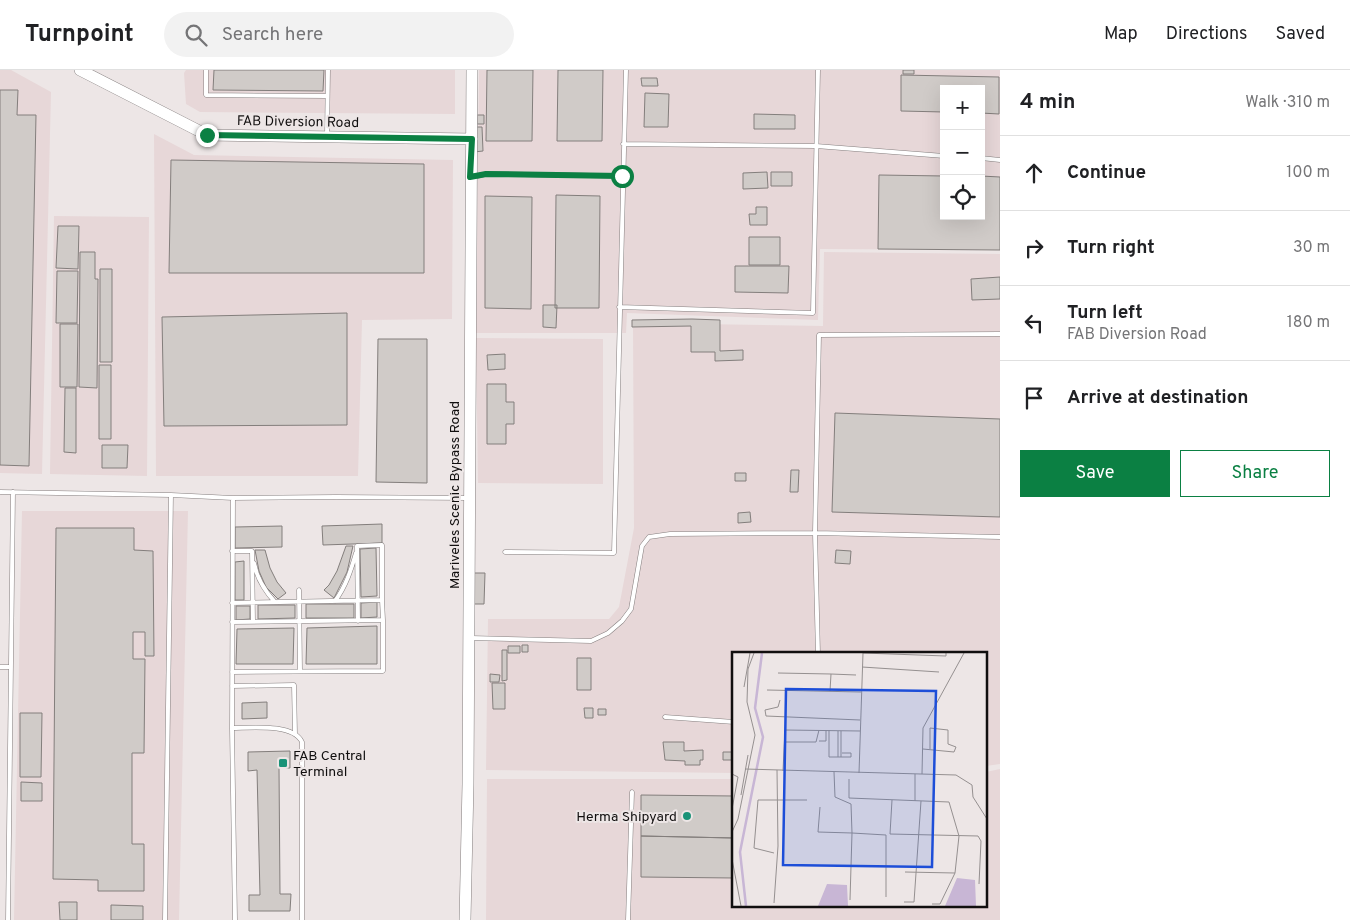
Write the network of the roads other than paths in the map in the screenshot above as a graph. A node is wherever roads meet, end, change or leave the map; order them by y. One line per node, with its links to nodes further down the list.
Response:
1 (80, 70): 8 (main road, FAB Diversion Road)
2 (206, 70): 7 (lane)
3 (328, 70): 7 (lane)
4 (472, 70): 9 (main road, Mariveles Scenic Bypass Road)
5 (626, 70): 10 (lane)
6 (818, 70): 11 (lane)
7 (328, 96): 8 (lane)
8 (327, 137): 9 (main road, FAB Diversion Road)
9 (472, 139): 16 (main road, Mariveles Scenic Bypass Road)
10 (623, 144): 11 (lane); 15 (lane)
11 (816, 146): 12 (lane); 17 (lane)
12 (940, 156)
13 (985, 158): 14 (lane)
14 (1000, 160)
15 (622, 176): 16 (lane); 17 (lane)
16 (470, 177): 23 (main road, Mariveles Scenic Bypass Road)
17 (620, 307): 29 (lane)
18 (1000, 334): 24 (lane)
19 (0, 492): 20 (lane)
20 (13, 492): 21 (lane); 46 (lane)
21 (171, 495): 22 (lane); 56 (lane)
22 (233, 498): 23 (lane); 27 (lane)
23 (469, 498): 43 (main road, Mariveles Scenic Bypass Road)
24 (815, 533): 25 (lane); 43 (lane); 44 (lane)
25 (1000, 537)
26 (357, 546): 31 (lane); 32 (lane); 33 (lane)
27 (232, 551): 28 (lane); 37 (lane)
28 (252, 551): 34 (lane); 35 (lane)
29 (505, 552)
30 (299, 590): 36 (lane)
31 (382, 600): 33 (lane); 39 (lane)
32 (336, 601): 33 (lane); 36 (lane)
33 (358, 601): 38 (lane)
34 (253, 602): 35 (lane); 37 (lane); 42 (lane)
35 (275, 602): 36 (lane)
36 (300, 602): 40 (lane)
37 (232, 603): 41 (lane)
38 (358, 620): 39 (lane); 40 (lane)
39 (383, 620): 47 (lane)
40 (300, 621): 42 (lane); 47 (lane)
41 (232, 622): 42 (lane); 48 (lane)
42 (253, 622)
43 (469, 638): 59 (main road, Mariveles Scenic Bypass Road)
44 (818, 652)
45 (0, 667): 46 (lane)
46 (11, 667): 55 (lane)
47 (300, 671): 48 (lane)
48 (232, 672): 49 (lane)
49 (232, 686): 52 (lane); 53 (lane)
50 (665, 717): 51 (lane)
51 (732, 722)
52 (232, 728): 53 (lane); 57 (lane)
53 (294, 734): 58 (lane)
54 (632, 792): 60 (lane)
55 (8, 920)
56 (165, 920)
57 (236, 920)
58 (302, 920)
59 (465, 920)
60 (628, 920)

